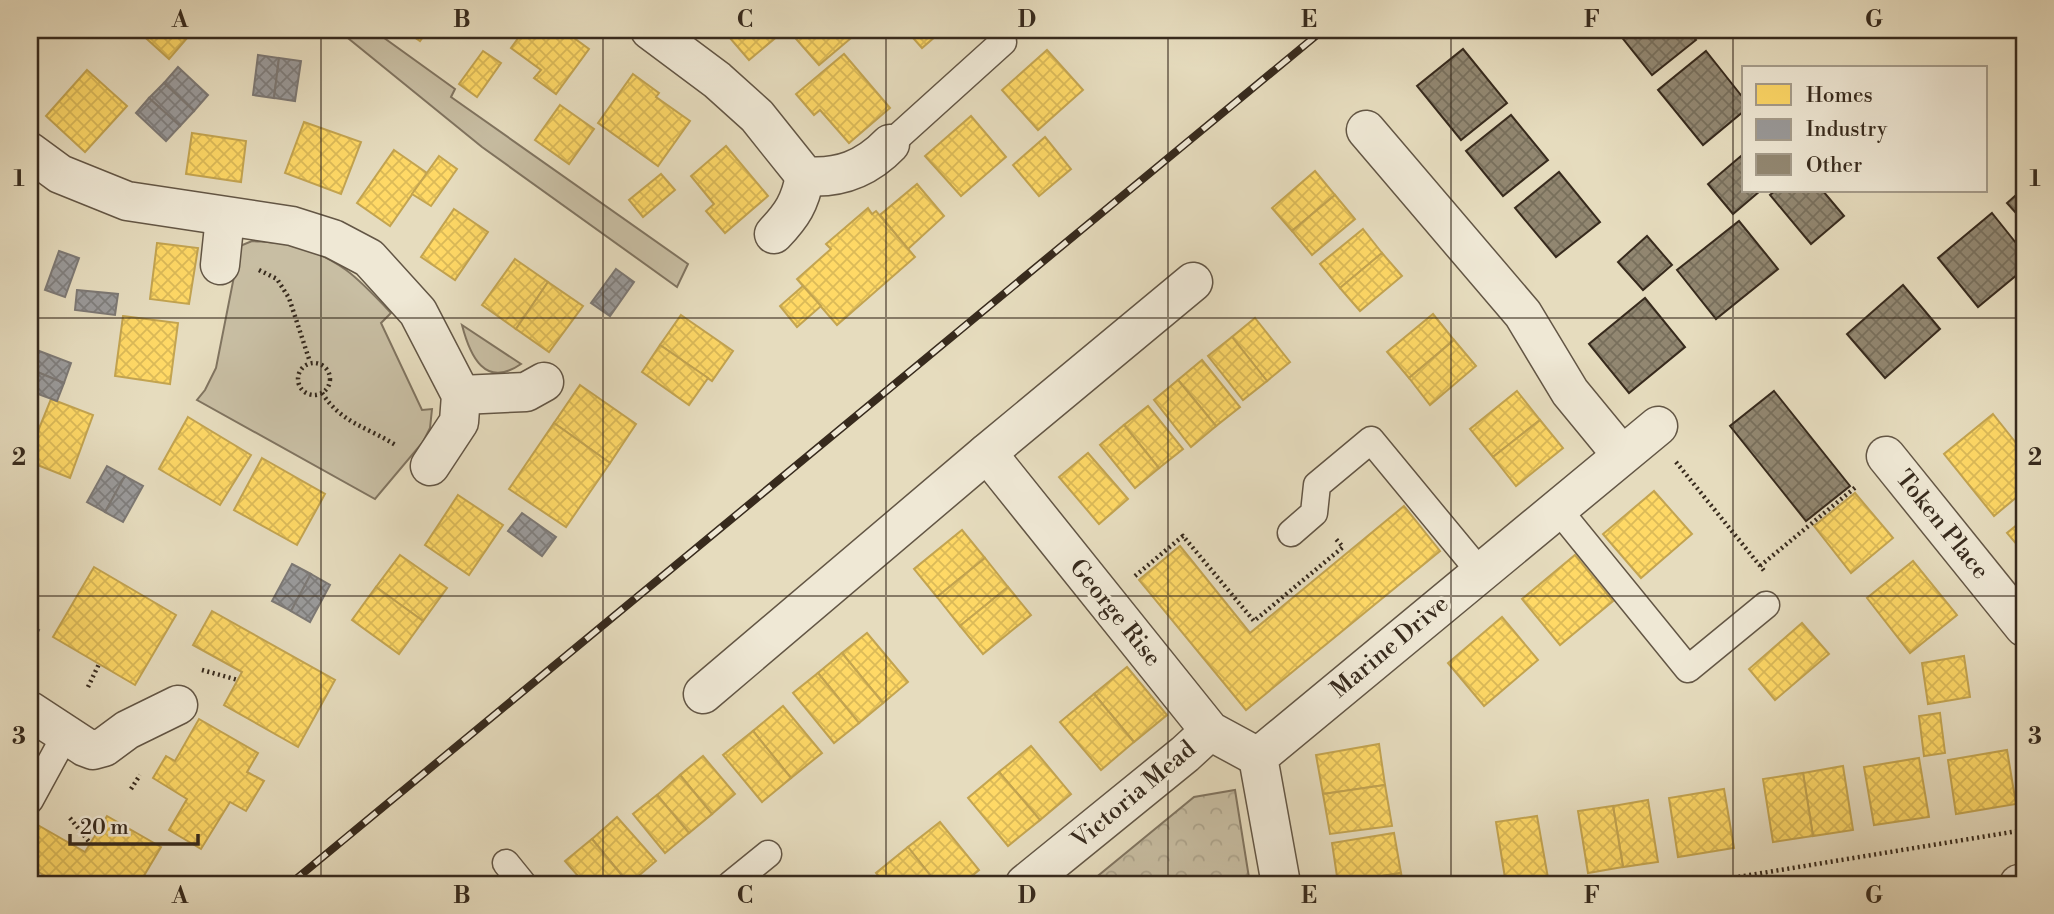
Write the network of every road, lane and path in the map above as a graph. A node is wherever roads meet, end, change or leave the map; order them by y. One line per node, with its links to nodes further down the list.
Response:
1 (38, 30): 3 (path)
2 (650, 30): 8 (street)
3 (30, 38)
4 (1003, 42): 6 (lane)
5 (1366, 130): 18 (street)
6 (890, 144): 8 (street)
7 (30, 152): 10 (street)
8 (805, 176): 9 (street)
9 (774, 234)
10 (223, 244): 12 (path); 15 (street)
11 (1193, 282): 17 (street)
12 (310, 362): 14 (path); 14 (path)
13 (544, 382): 15 (street)
14 (322, 393): 20 (path)
15 (461, 394): 20 (street)
16 (1654, 428): 18 (street, Marine Drive); 24 (path)
17 (987, 453): 26 (street, George Rise); 33 (street)
18 (1621, 454): 21 (street, Marine Drive)
19 (1888, 457): 24 (path); 28 (street, Token Place)
20 (418, 459)
21 (1557, 508): 25 (street, Marine Drive); 27 (lane)
22 (1314, 513): 23 (lane); 25 (lane); 26 (path)
23 (1291, 533)
24 (1760, 566): 27 (path)
25 (1480, 572): 38 (street, Marine Drive)
26 (1105, 601): 36 (street, George Rise)
27 (1766, 605)
28 (2024, 628)
29 (99, 664): 32 (path)
30 (202, 670): 31 (path)
31 (237, 680)
32 (88, 687)
33 (703, 694)
34 (177, 705): 37 (street)
35 (30, 711): 37 (street)
36 (1210, 731): 38 (street, George Rise); 48 (street, Victoria Mead)
37 (66, 734): 39 (lane)
38 (1258, 757): 49 (street)
39 (30, 800)
40 (70, 818): 42 (path)
41 (2024, 830): 50 (path)
42 (90, 843)
43 (768, 854): 47 (lane)
44 (506, 863): 46 (lane)
45 (2024, 883): 51 (street)
46 (523, 884)
47 (731, 884)
48 (1025, 884)
49 (1281, 884)
50 (1695, 884)
51 (2019, 884)

